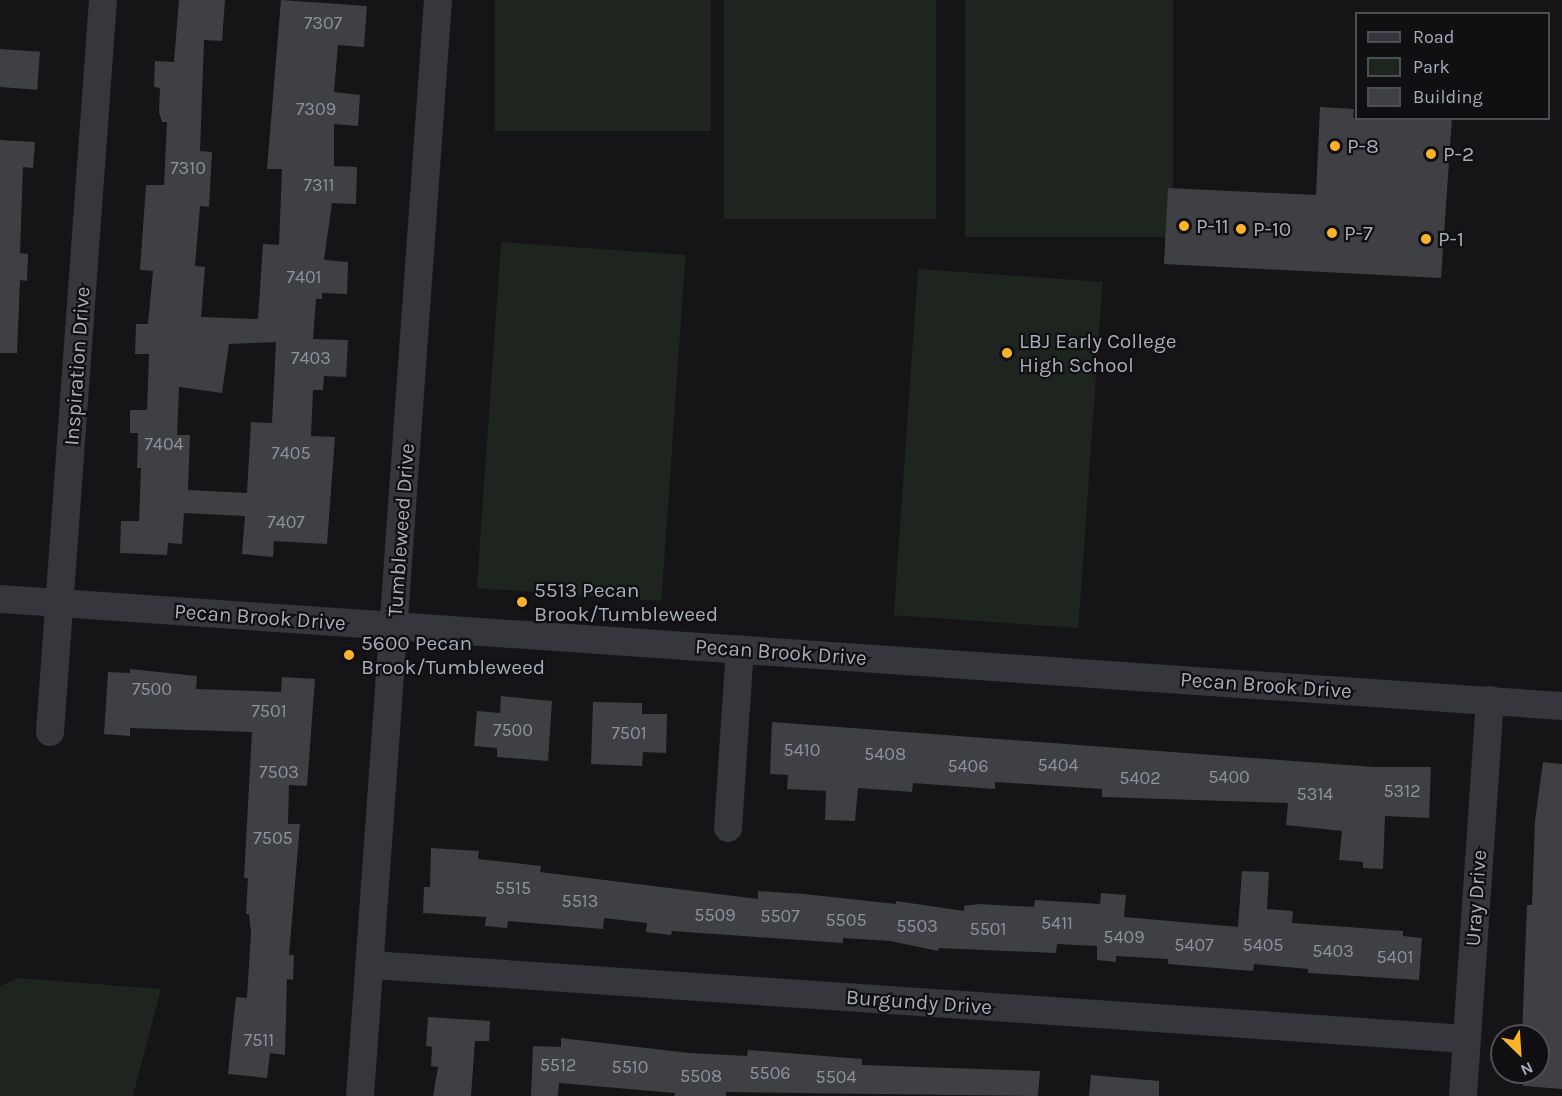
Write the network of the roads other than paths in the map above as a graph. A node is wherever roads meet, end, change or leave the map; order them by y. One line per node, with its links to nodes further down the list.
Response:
1 (103, 0): 4 (street, Inspiration Drive)
2 (438, 0): 5 (street, Tumbleweed Drive)
3 (0, 599): 4 (street, Pecan Brook Drive)
4 (59, 604): 5 (street, Pecan Brook Drive); 9 (street, Inspiration Drive)
5 (394, 626): 6 (street, Pecan Brook Drive); 11 (street, Tumbleweed Drive)
6 (740, 649): 7 (street, Pecan Brook Drive); 10 (street)
7 (1490, 700): 8 (street, Pecan Brook Drive); 12 (street, Uray Drive)
8 (1562, 706)
9 (50, 732)
10 (728, 828)
11 (372, 965): 12 (street, Burgundy Drive); 13 (street, Tumbleweed Drive)
12 (1466, 1039): 14 (street, Uray Drive)
13 (360, 1096)
14 (1463, 1096)

